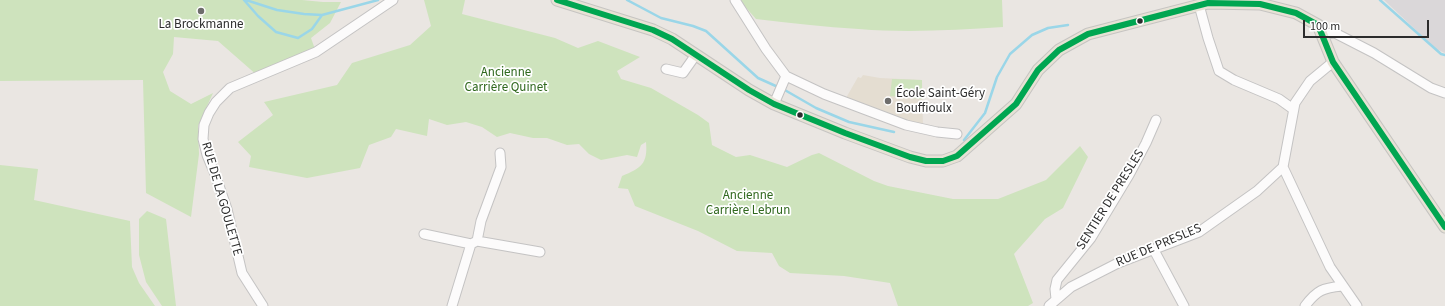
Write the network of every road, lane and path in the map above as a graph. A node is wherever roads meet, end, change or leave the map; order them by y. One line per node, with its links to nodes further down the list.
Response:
1 (393, 0): 24 (street, RUE DE LA GOULETTE)
2 (557, 0): 6 (main road)
3 (735, 0): 9 (street)
4 (1205, 3): 5 (main road); 11 (main road); 12 (street)
5 (1322, 34): 7 (main road); 10 (street)
6 (695, 56): 8 (street); 11 (main road)
7 (1333, 62): 12 (street); 17 (main road)
8 (666, 69)
9 (783, 83): 11 (street); 14 (street)
10 (1445, 93)
11 (774, 104)
12 (1293, 109): 16 (street)
13 (1156, 120): 23 (street, SENTIER DE PRESLES)
14 (957, 134)
15 (500, 152): 19 (street)
16 (1283, 167): 20 (street, RUE DE PRESLES); 22 (street)
17 (1445, 227)
18 (424, 234): 19 (street)
19 (474, 242): 21 (street); 25 (street)
20 (1154, 250): 23 (street, RUE DE PRESLES); 27 (street)
21 (540, 252)
22 (1342, 286): 28 (street); 29 (street)
23 (1056, 299): 26 (street, RUE DE PRESLES)
24 (263, 306)
25 (452, 306)
26 (1049, 306)
27 (1184, 306)
28 (1305, 306)
29 (1357, 306)

